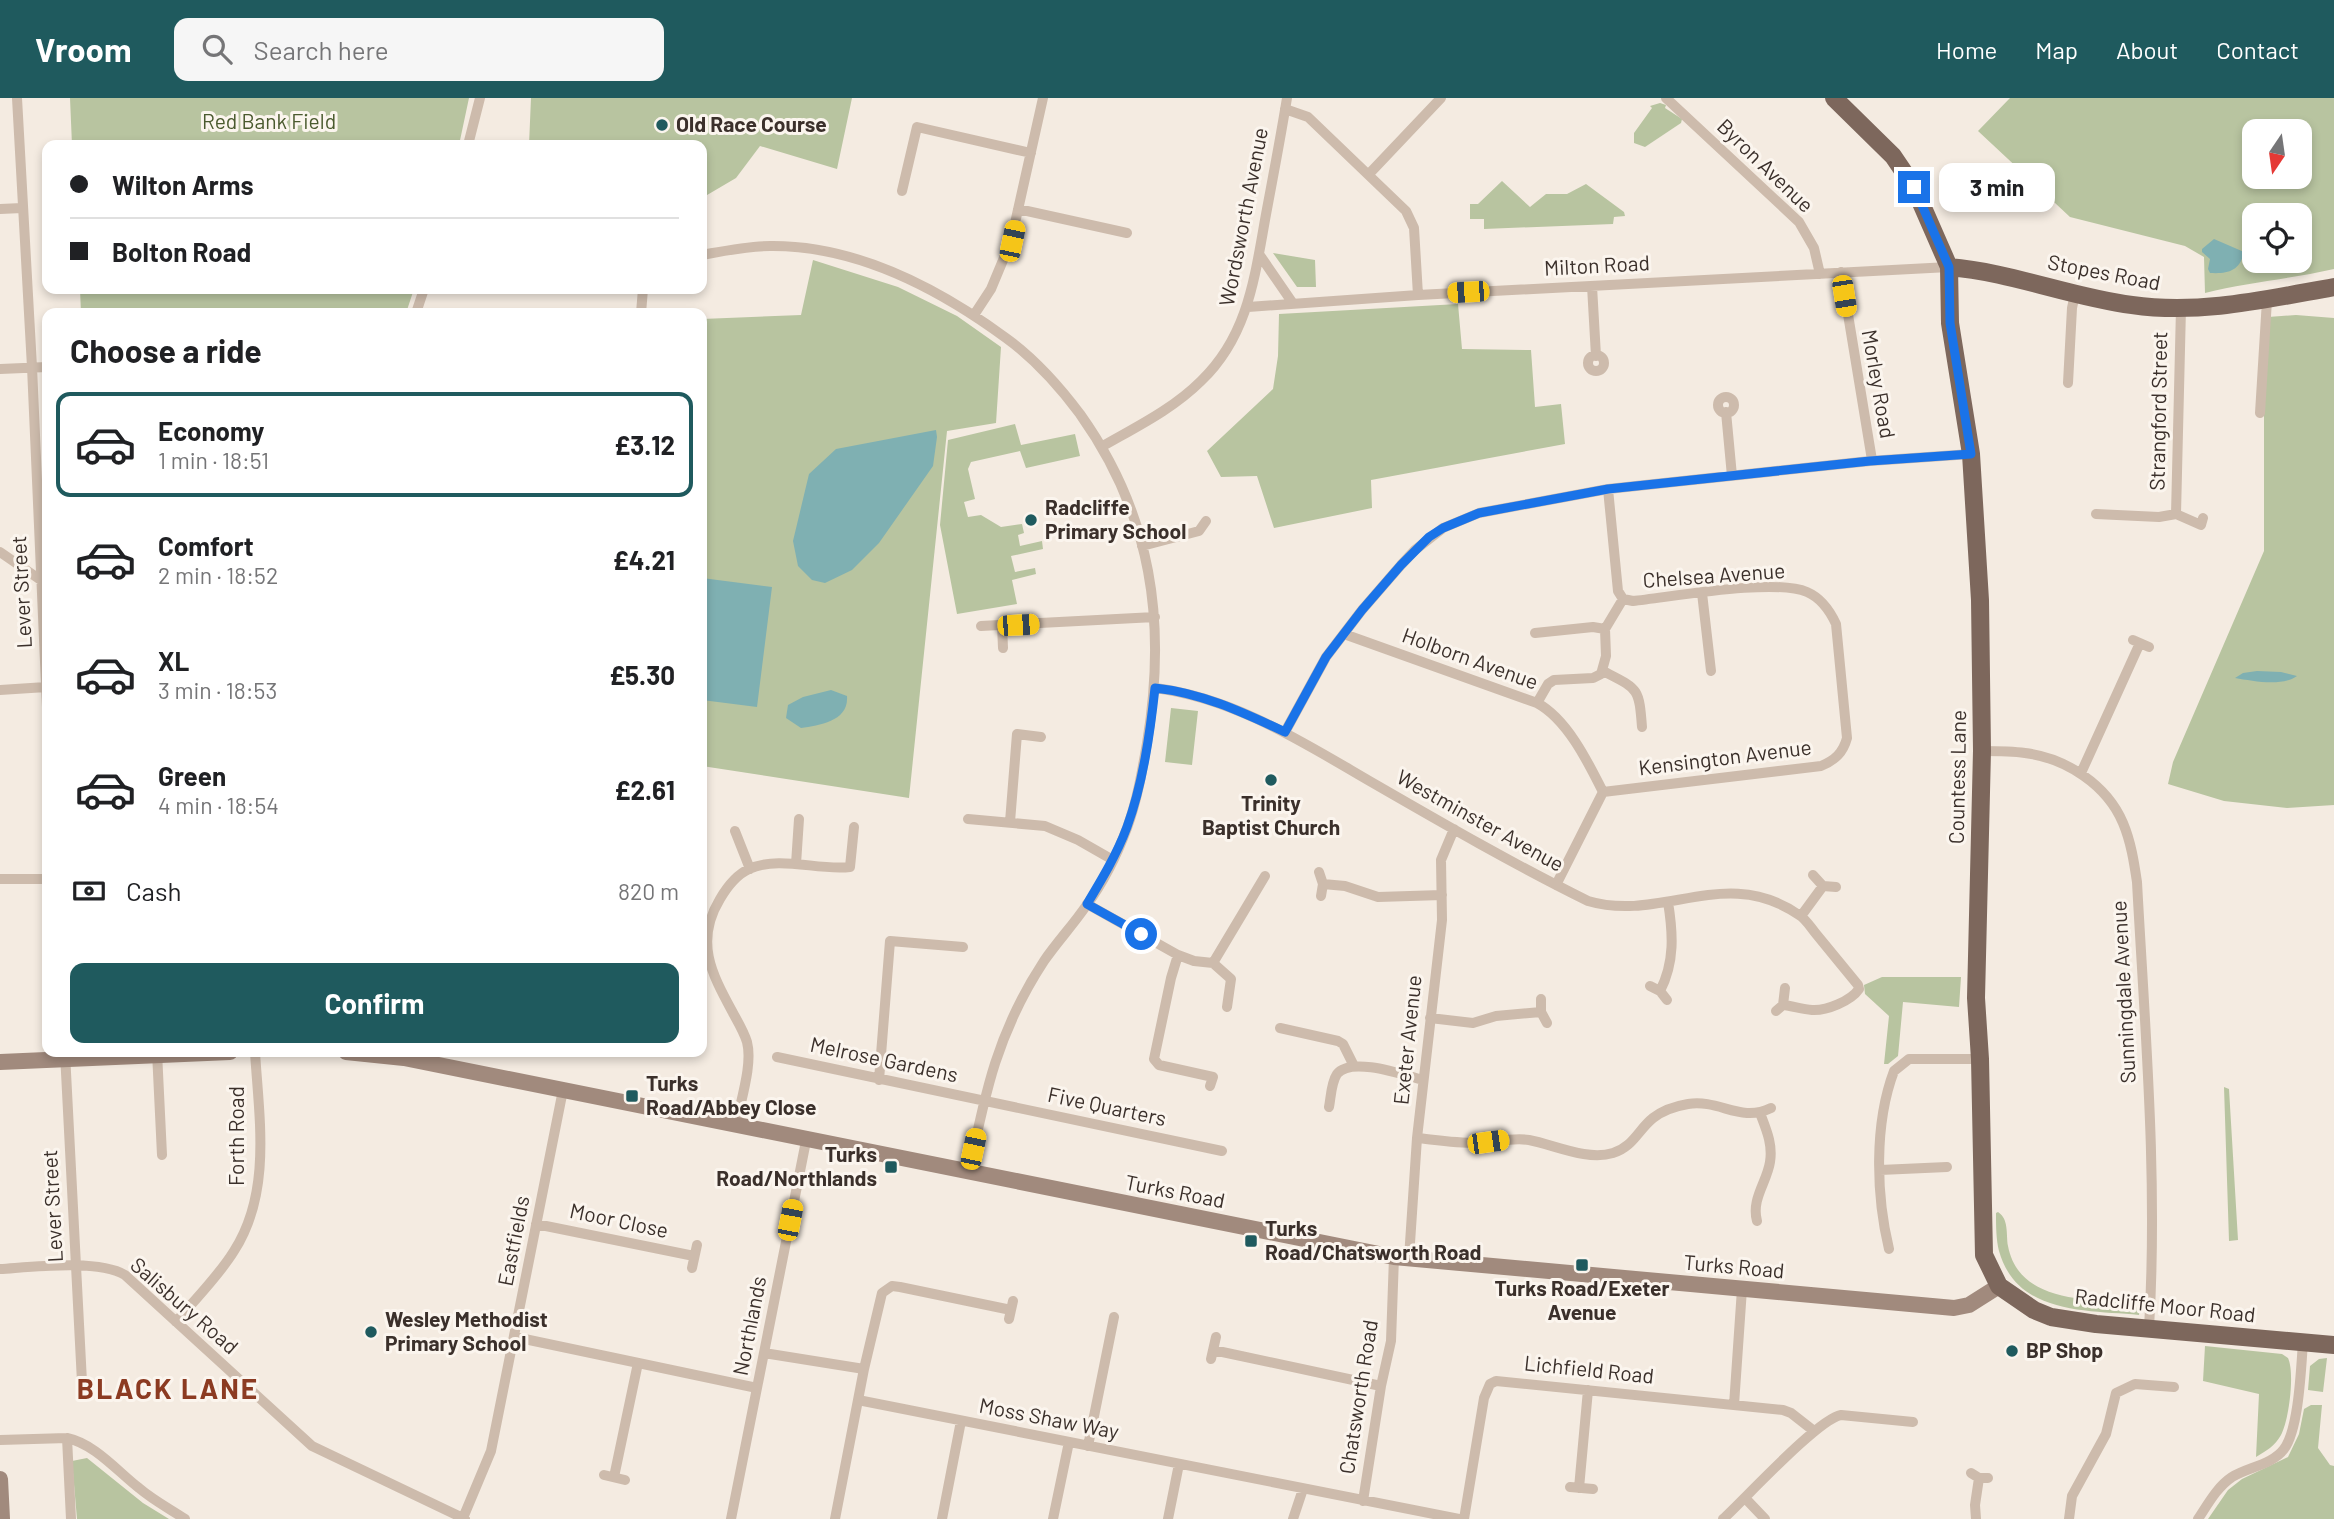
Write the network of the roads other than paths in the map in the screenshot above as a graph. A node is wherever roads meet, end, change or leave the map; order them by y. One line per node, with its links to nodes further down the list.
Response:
1 (17, 98): 12 (street, Lever Street)
2 (480, 98): 8 (street)
3 (1043, 98): 9 (street)
4 (1441, 98): 10 (street)
5 (1666, 98): 20 (street, Byron Avenue)
6 (1834, 98): 18 (main road)
7 (1286, 104): 10 (street); 17 (street, Wordsworth Avenue)
8 (469, 140)
9 (1031, 153): 11 (street); 14 (street)
10 (1369, 174): 24 (street)
11 (902, 191)
12 (22, 208): 13 (street); 32 (street, Lever Street)
13 (0, 209)
14 (1018, 209): 15 (street); 29 (street)
15 (1127, 233)
16 (707, 254): 29 (street)
17 (1259, 254): 26 (street); 27 (street, Wordsworth Avenue)
18 (1949, 267): 19 (street, Milton Road); 23 (main road, Stopes Road); 38 (main road, Countess Lane)
19 (1841, 272): 20 (street, Milton Road); 39 (street, Morley Road)
20 (1821, 274): 21 (street, Milton Road)
21 (1592, 286): 24 (street, Milton Road); 30 (street)
22 (2334, 287): 25 (main road, Stopes Road)
23 (2075, 294): 28 (main road, Stopes Road); 34 (street)
24 (1418, 295): 26 (street, Milton Road)
25 (2267, 300): 28 (main road, Stopes Road); 36 (street)
26 (1292, 302): 27 (street, Milton Road)
27 (1248, 307): 37 (street, Wordsworth Avenue)
28 (2181, 309): 42 (street, Strangford Street)
29 (974, 315): 37 (street)
30 (1596, 356)
31 (42, 367): 32 (street)
32 (32, 368): 33 (street); 47 (street, Lever Street)
33 (0, 369)
34 (2068, 383)
35 (1726, 412): 40 (street)
36 (2260, 413)
37 (1103, 446): 46 (street)
38 (1971, 454): 39 (street); 70 (main road, Countess Lane)
39 (1872, 460): 40 (street)
40 (1732, 476): 41 (street)
41 (1608, 489): 51 (street); 57 (street)
42 (2176, 514): 43 (street, Strangford Street); 44 (street, Strangford Street)
43 (2096, 515)
44 (2203, 518)
45 (1206, 521): 46 (street)
46 (1142, 546): 52 (street)
47 (42, 547)
48 (0, 552): 49 (street)
49 (42, 582)
50 (1702, 593): 51 (street, Chelsea Avenue); 61 (street); 69 (street, Chelsea Avenue)
51 (1623, 599): 55 (street)
52 (1155, 617): 53 (street); 63 (street)
53 (1003, 625): 54 (street); 59 (street)
54 (981, 626)
55 (1605, 629): 56 (street); 60 (street)
56 (1535, 633)
57 (1344, 634): 65 (street, Holborn Avenue); 67 (street)
58 (2141, 643): 71 (street)
59 (1003, 648)
60 (1603, 671): 65 (street); 66 (street)
61 (1711, 671)
62 (42, 687): 64 (street)
63 (1155, 688): 67 (street, Westminster Avenue); 79 (street)
64 (0, 690)
65 (1537, 703): 72 (street, Holborn Avenue)
66 (1642, 727)
67 (1285, 732): 77 (street, Westminster Avenue)
68 (1041, 737): 75 (street)
69 (1845, 748): 72 (street, Kensington Avenue)
70 (1982, 751): 71 (street, Sunningdale Avenue); 113 (main road, Countess Lane)
71 (2081, 773): 144 (street, Sunningdale Avenue)
72 (1603, 792): 87 (street)
73 (799, 818): 80 (street)
74 (968, 819): 75 (street)
75 (1010, 822): 79 (street)
76 (854, 827): 80 (street)
77 (1454, 829): 87 (street, Westminster Avenue); 90 (street, Exeter Avenue)
78 (736, 831): 81 (street)
79 (1113, 860): 92 (street)
80 (796, 863): 81 (street)
81 (750, 869): 94 (street)
82 (1319, 872): 90 (street)
83 (1813, 875): 88 (street)
84 (1265, 876): 98 (street)
85 (0, 879): 86 (street)
86 (42, 879)
87 (1556, 885): 91 (street, Westminster Avenue)
88 (1823, 886): 89 (street); 93 (street)
89 (1836, 887)
90 (1442, 895): 104 (street, Exeter Avenue)
91 (1668, 902): 93 (street, Westminster Avenue); 100 (street)
92 (1087, 904): 97 (street); 120 (street)
93 (1801, 916): 99 (street, Westminster Avenue)
94 (707, 929)
95 (707, 944): 124 (street)
96 (962, 947): 116 (street)
97 (1178, 955): 98 (street); 118 (street)
98 (1213, 962): 102 (street)
99 (1785, 988)
100 (1659, 992)
101 (1541, 999): 103 (street)
102 (1227, 1007)
103 (1541, 1012): 104 (street); 105 (street)
104 (1430, 1018): 117 (street, Exeter Avenue)
105 (1548, 1023)
106 (1280, 1028): 115 (street)
107 (46, 1057): 114 (street)
108 (65, 1057): 136 (street, Lever Street)
109 (157, 1057): 128 (street)
110 (256, 1057): 143 (street, Forth Road)
111 (394, 1057): 119 (street, Turks Road)
112 (777, 1057): 116 (street, Melrose Gardens)
113 (1980, 1059): 130 (street); 139 (main road, Countess Lane)
114 (0, 1062)
115 (1354, 1066): 117 (street); 121 (street)
116 (879, 1080): 120 (street, Melrose Gardens)
117 (1423, 1080): 125 (street, Exeter Avenue)
118 (1210, 1086)
119 (564, 1090): 124 (street, Turks Road); 133 (street, Eastfields)
120 (983, 1101): 127 (street, Five Quarters); 131 (street)
121 (1329, 1107)
122 (1771, 1108): 123 (street)
123 (1760, 1113): 125 (street); 132 (street)
124 (736, 1126): 126 (street, Turks Road)
125 (1417, 1138): 135 (street, Exeter Avenue)
126 (806, 1141): 131 (street, Turks Road); 149 (street, Northlands)
127 (1222, 1151)
128 (162, 1154)
129 (1947, 1167): 130 (street)
130 (1880, 1170): 134 (street)
131 (969, 1172): 135 (street, Turks Road)
132 (1742, 1212)
133 (536, 1224): 137 (street, Moor Close); 145 (street, Eastfields)
134 (1889, 1249)
135 (1401, 1258): 140 (street, Turks Road); 156 (street, Chatsworth Road)
136 (76, 1266): 138 (street, Salisbury Road); 143 (street, Salisbury Road); 150 (street, Lever Street)
137 (692, 1268)
138 (0, 1269)
139 (1999, 1286): 140 (street, Turks Road); 144 (main road, Radcliffe Moor Road)
140 (1742, 1289): 162 (street)
141 (1011, 1310): 153 (street)
142 (1115, 1317): 169 (street)
143 (176, 1322): 179 (street, Salisbury Road)
144 (2149, 1328): 147 (main road, Radcliffe Moor Road)
145 (514, 1337): 152 (street); 179 (street, Eastfields)
146 (1216, 1337): 156 (street)
147 (2303, 1342): 148 (main road, Radcliffe Moor Road); 194 (street)
148 (2334, 1345)
149 (764, 1353): 153 (street); 157 (street, Northlands)
150 (80, 1358): 151 (street); 154 (street, Lever Street)
151 (94, 1358)
152 (638, 1363): 157 (street); 172 (street)
153 (864, 1370): 161 (street)
154 (82, 1382)
155 (2153, 1385): 158 (street); 160 (street); 193 (street)
156 (1381, 1386): 177 (street, Chatsworth Road)
157 (757, 1388): 183 (street, Northlands)
158 (2174, 1388)
159 (1588, 1390): 162 (street, Lichfield Road); 175 (street); 189 (street, Lichfield Road)
160 (2152, 1398)
161 (858, 1400): 163 (street, Moss Shaw Way); 184 (street)
162 (1734, 1405): 165 (street, Lichfield Road)
163 (961, 1421): 168 (street, Moss Shaw Way); 185 (street)
164 (1913, 1422): 165 (street)
165 (1814, 1431): 176 (street)
166 (67, 1438): 167 (street); 181 (street); 182 (street)
167 (0, 1440)
168 (1069, 1442): 169 (street, Moss Shaw Way); 186 (street)
169 (1088, 1446): 170 (street, Moss Shaw Way)
170 (1179, 1464): 174 (street, Moss Shaw Way); 187 (street)
171 (1979, 1476): 192 (street)
172 (614, 1477)
173 (0, 1479): 180 (street)
174 (1303, 1489): 177 (street, Moss Shaw Way); 188 (street)
175 (1593, 1489)
176 (1745, 1498): 190 (street); 191 (street)
177 (1363, 1501): 178 (street, Moss Shaw Way)
178 (1422, 1516): 189 (street, Moss Shaw Way)
179 (464, 1518)
180 (2, 1519)
181 (71, 1519)
182 (185, 1519)
183 (731, 1519)
184 (835, 1519)
185 (942, 1519)
186 (1053, 1519)
187 (1168, 1519)
188 (1293, 1519)
189 (1462, 1519)
190 (1723, 1519)
191 (1765, 1519)
192 (1976, 1519)
193 (2069, 1519)
194 (2198, 1519)

